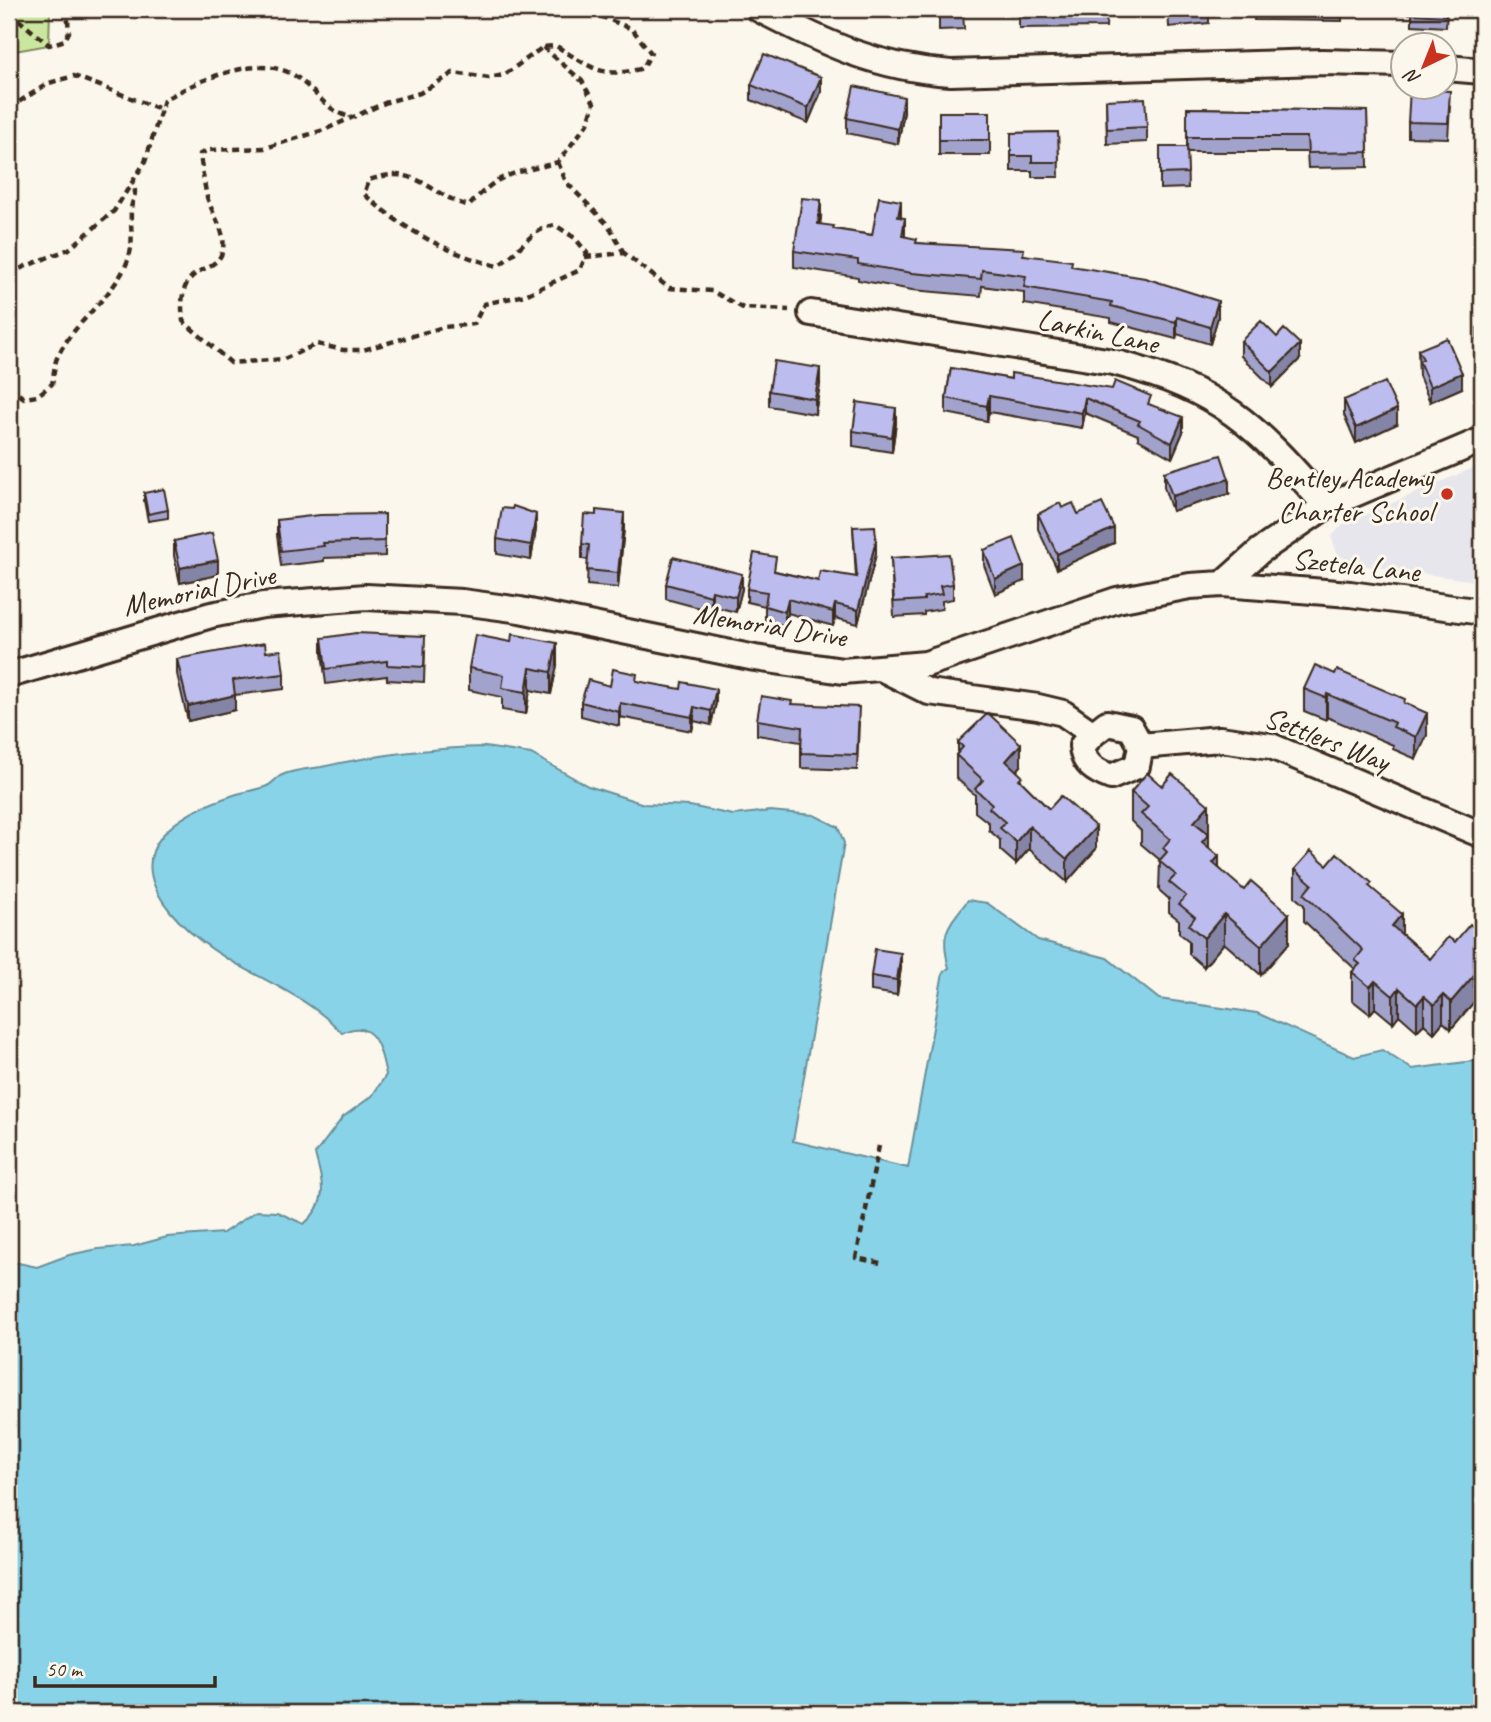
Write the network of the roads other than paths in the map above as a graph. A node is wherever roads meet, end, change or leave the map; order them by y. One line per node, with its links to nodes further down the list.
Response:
1 (759, 9): 2 (street)
2 (1390, 64)
3 (1460, 69): 4 (street)
4 (1482, 71)
5 (811, 313): 7 (street, Larkin Lane)
6 (1482, 440): 7 (street)
7 (1326, 506): 8 (street)
8 (1223, 584): 9 (street, Szetela Lane); 10 (street, Memorial Drive)
9 (1482, 612)
10 (885, 670): 11 (street, Memorial Drive); 12 (street)
11 (9, 675)
12 (1093, 734): 13 (street); 13 (street)
13 (1142, 746): 14 (street, Settlers Way)
14 (1482, 835)

